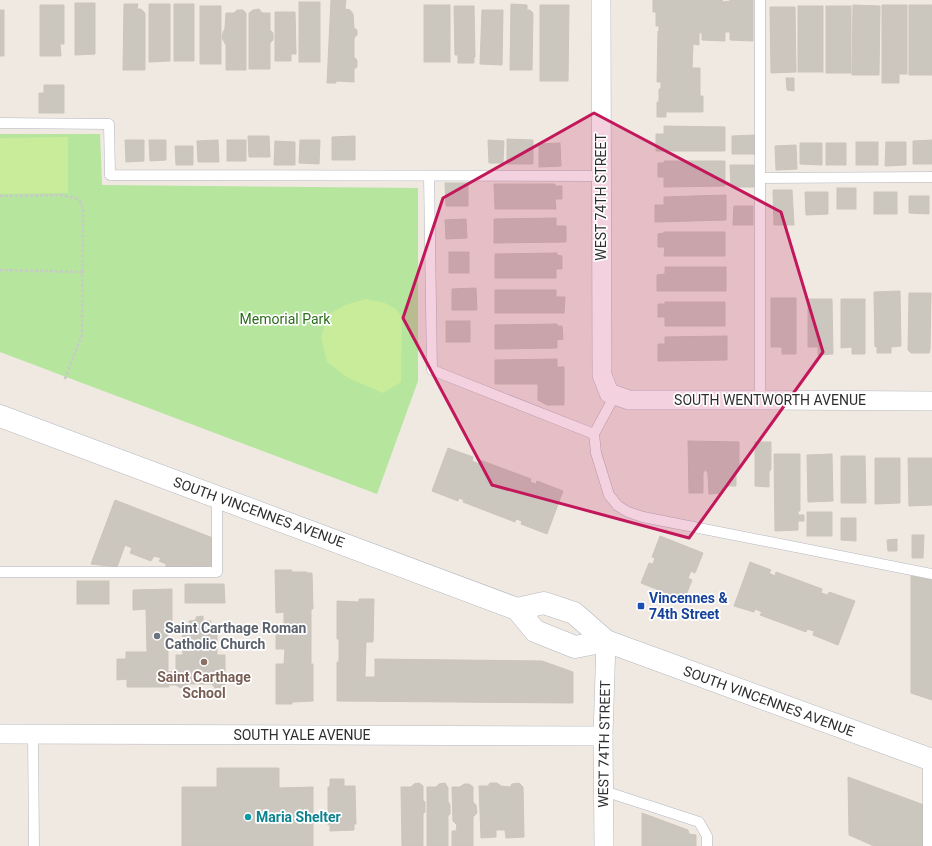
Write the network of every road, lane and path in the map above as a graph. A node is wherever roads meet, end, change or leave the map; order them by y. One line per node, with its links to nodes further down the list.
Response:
1 (601, 0): 5 (street, WEST 74TH STREET)
2 (760, 0): 7 (lane)
3 (0, 124): 4 (lane)
4 (429, 176): 5 (lane); 16 (lane)
5 (601, 176): 12 (street, WEST 74TH STREET)
6 (932, 177): 7 (lane)
7 (760, 178): 13 (lane)
8 (0, 196): 10 (path)
9 (0, 270): 10 (path)
10 (83, 272): 11 (path)
11 (64, 381)
12 (612, 394): 13 (street, SOUTH WENTWORTH AVENUE); 16 (lane)
13 (760, 400): 14 (street, SOUTH WENTWORTH AVENUE)
14 (932, 401)
15 (0, 416): 17 (main road, SOUTH VINCENNES AVENUE)
16 (594, 434): 19 (lane)
17 (217, 497): 18 (lane); 20 (main road, SOUTH VINCENNES AVENUE)
18 (0, 572)
19 (932, 574)
20 (517, 609): 21 (main road, SOUTH VINCENNES AVENUE); 21 (main road)
21 (606, 641): 24 (street, WEST 74TH STREET); 25 (main road, SOUTH VINCENNES AVENUE)
22 (0, 734): 23 (street, SOUTH YALE AVENUE)
23 (33, 734): 24 (street, SOUTH YALE AVENUE); 27 (lane)
24 (603, 736): 26 (street, WEST 74TH STREET)
25 (930, 760): 30 (lane)
26 (604, 791): 28 (street, WEST 74TH STREET); 29 (lane)
27 (34, 846)
28 (604, 846)
29 (707, 846)
30 (928, 846)

